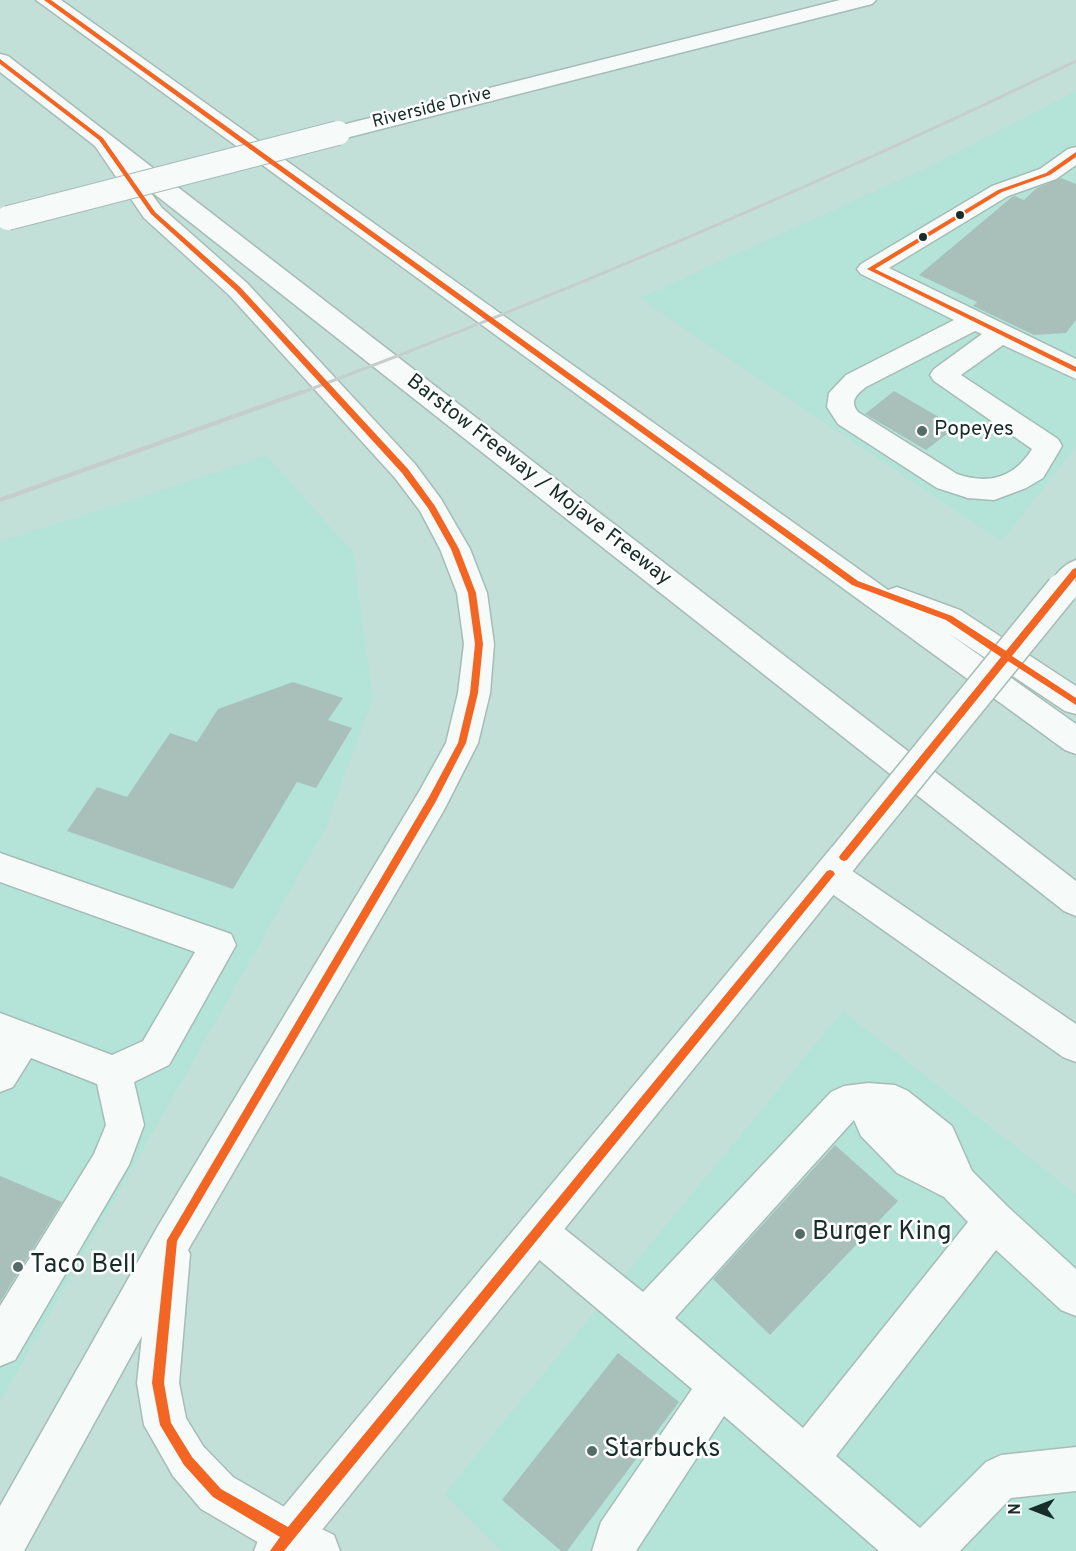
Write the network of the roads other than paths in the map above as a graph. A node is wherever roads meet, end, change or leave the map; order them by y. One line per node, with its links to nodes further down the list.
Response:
1 (47, 0): 11 (main road)
2 (865, 0): 6 (main road, Riverside Drive, bridge)
3 (0, 61): 4 (main road, Barstow Freeway / Mojave Freeway)
4 (101, 139): 16 (main road, Barstow Freeway / Mojave Freeway); 23 (main road)
5 (1076, 154): 7 (main road)
6 (4, 218)
7 (973, 321): 8 (main road); 8 (main road)
8 (1000, 334): 9 (main road)
9 (1076, 370)
10 (1069, 580): 14 (main road, bridge)
11 (855, 583): 12 (main road); 13 (main road)
12 (1076, 702)
13 (1076, 741)
14 (837, 866): 18 (main road); 22 (main road)
15 (0, 867): 19 (main road)
16 (1076, 901)
17 (12, 1034): 19 (main road); 20 (main road)
18 (1076, 1045)
19 (113, 1073): 26 (main road)
20 (0, 1076)
21 (994, 1221): 24 (main road); 25 (main road); 28 (main road)
22 (537, 1233): 25 (main road); 30 (main road)
23 (172, 1240): 30 (main road); 31 (main road)
24 (1076, 1296)
25 (645, 1320): 27 (main road)
26 (0, 1346)
27 (720, 1386): 28 (main road); 32 (main road)
28 (805, 1460): 33 (main road)
29 (1076, 1469): 34 (main road)
30 (294, 1546)
31 (0, 1550)
32 (614, 1551)
33 (913, 1551)
34 (929, 1551)

